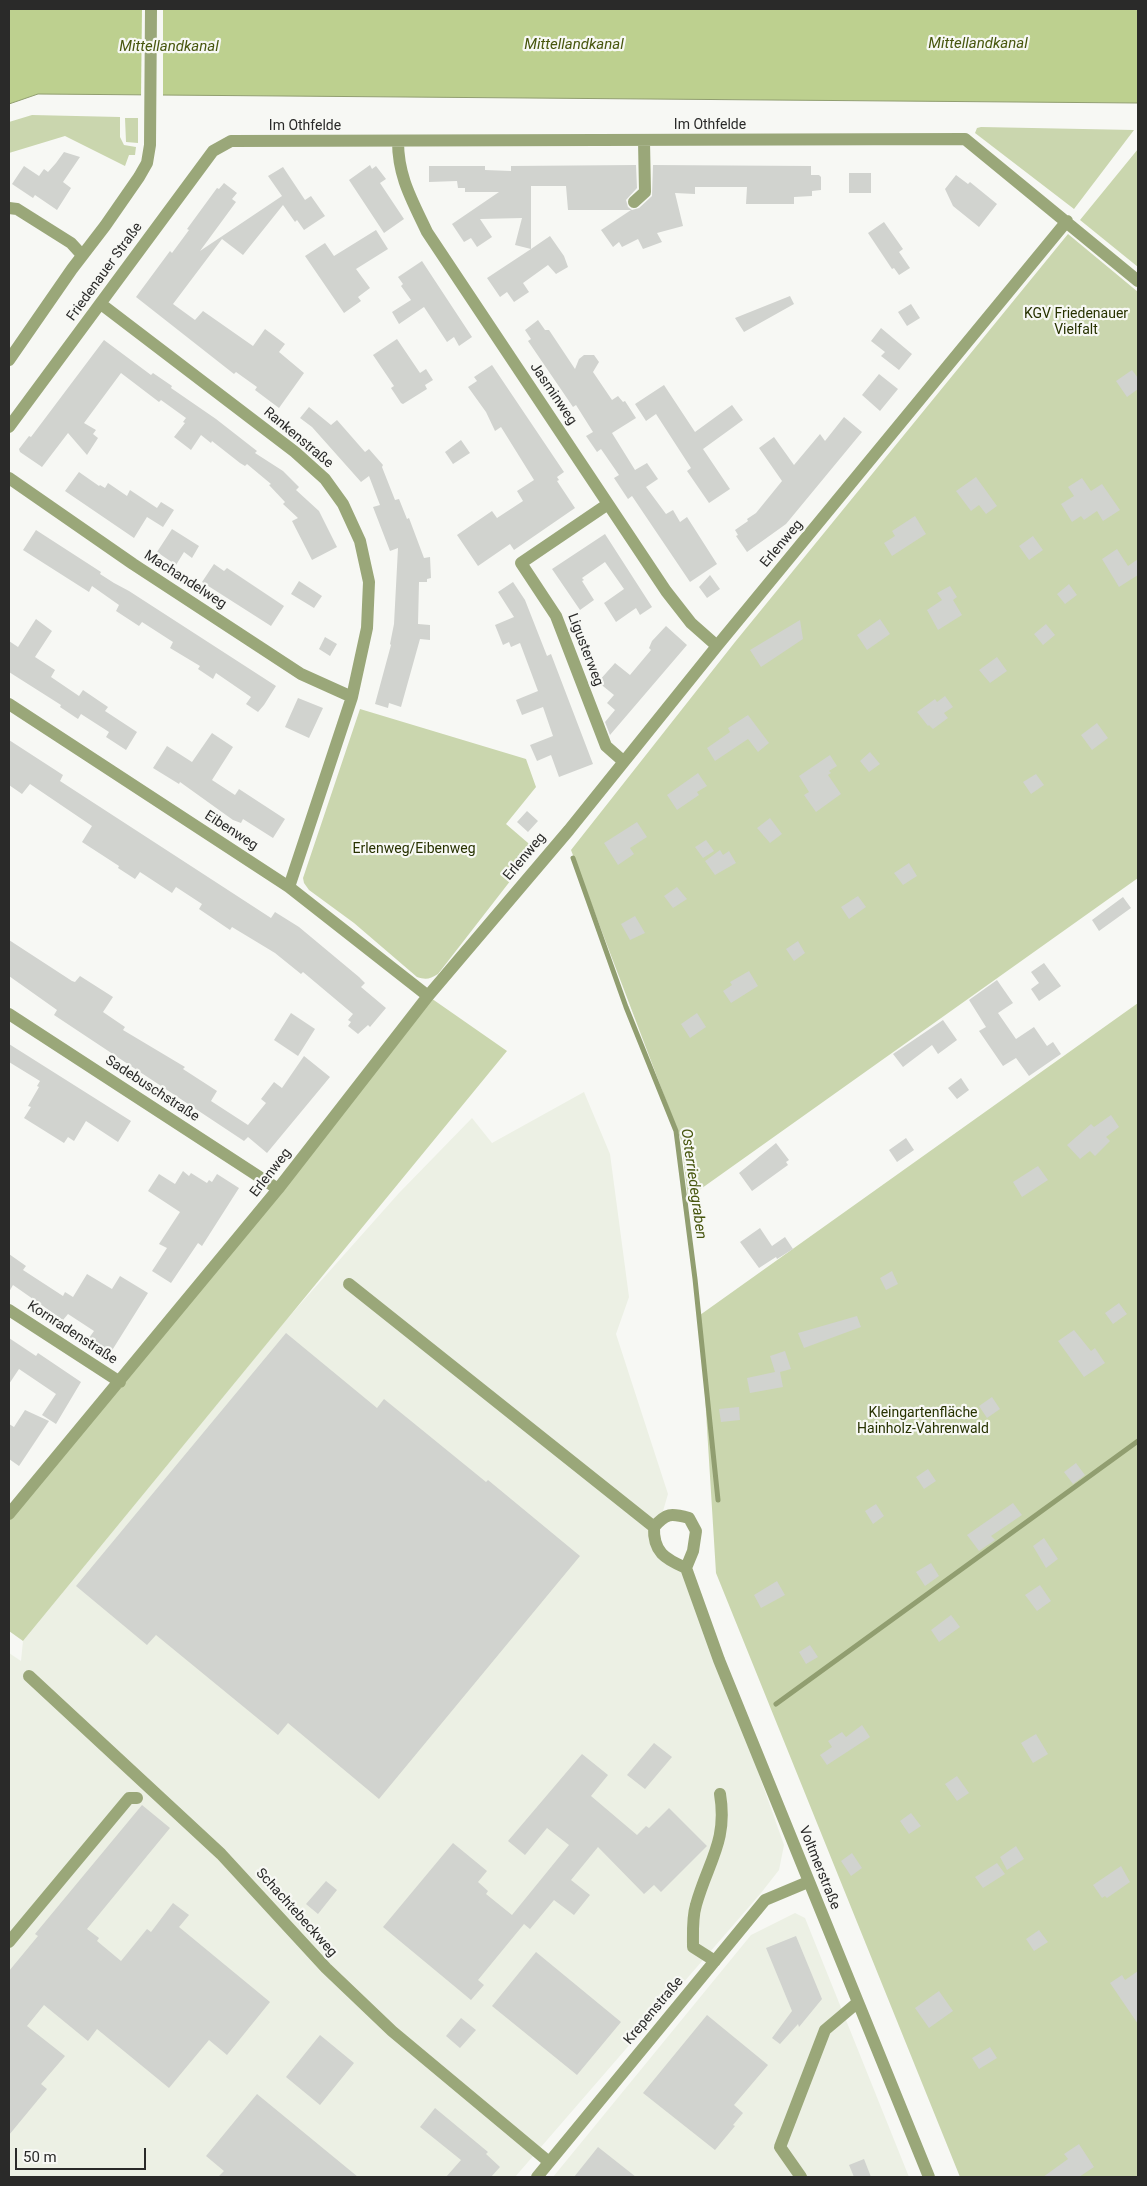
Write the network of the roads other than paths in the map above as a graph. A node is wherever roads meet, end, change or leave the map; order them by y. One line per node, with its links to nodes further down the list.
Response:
1 (151, 9): 8 (street, Friedenauer Straße)
2 (231, 141): 3 (street, Im Othfelde); 10 (street, Friedenauer Straße)
3 (398, 141): 4 (street, Im Othfelde); 14 (street, Jasminweg)
4 (644, 141): 5 (street); 7 (street, Im Othfelde)
5 (634, 202)
6 (9, 208): 8 (street, Friedenauer Straße)
7 (1066, 221): 9 (street, Im Othfelde); 15 (street, Erlenweg)
8 (82, 255): 11 (street, Friedenauer Straße)
9 (1138, 281)
10 (101, 304): 12 (street, Friedenauer Straße); 16 (street, Rankenstraße)
11 (9, 360)
12 (9, 427)
13 (9, 478): 16 (street, Machandelweg)
14 (608, 504): 15 (street, Jasminweg); 18 (street, Ligusterweg)
15 (717, 646): 18 (street, Erlenweg)
16 (352, 697): 19 (street, Rankenstraße)
17 (9, 704): 19 (street, Eibenweg)
18 (623, 761): 20 (street, Erlenweg)
19 (289, 887): 20 (street, Eibenweg)
20 (428, 996): 22 (street, Erlenweg)
21 (9, 1014): 22 (street, Sadebuschstraße)
22 (278, 1189): 25 (street, Erlenweg)
23 (348, 1284): 27 (street)
24 (9, 1310): 25 (street, Kornradenstraße)
25 (120, 1382): 26 (street, Erlenweg)
26 (9, 1514)
27 (654, 1527): 28 (street); 28 (street)
28 (686, 1568): 32 (street, Voltmerstraße)
29 (29, 1676): 36 (street, Schachtebeckweg)
30 (720, 1794): 34 (street)
31 (137, 1798): 33 (street)
32 (808, 1882): 34 (street, Krepenstraße); 35 (street, Voltmerstraße)
33 (9, 1942)
34 (715, 1961): 36 (street, Krepenstraße)
35 (857, 2003): 38 (street); 39 (street, Voltmerstraße)
36 (550, 2162): 37 (street, Krepenstraße)
37 (537, 2177)
38 (802, 2177)
39 (930, 2177)

